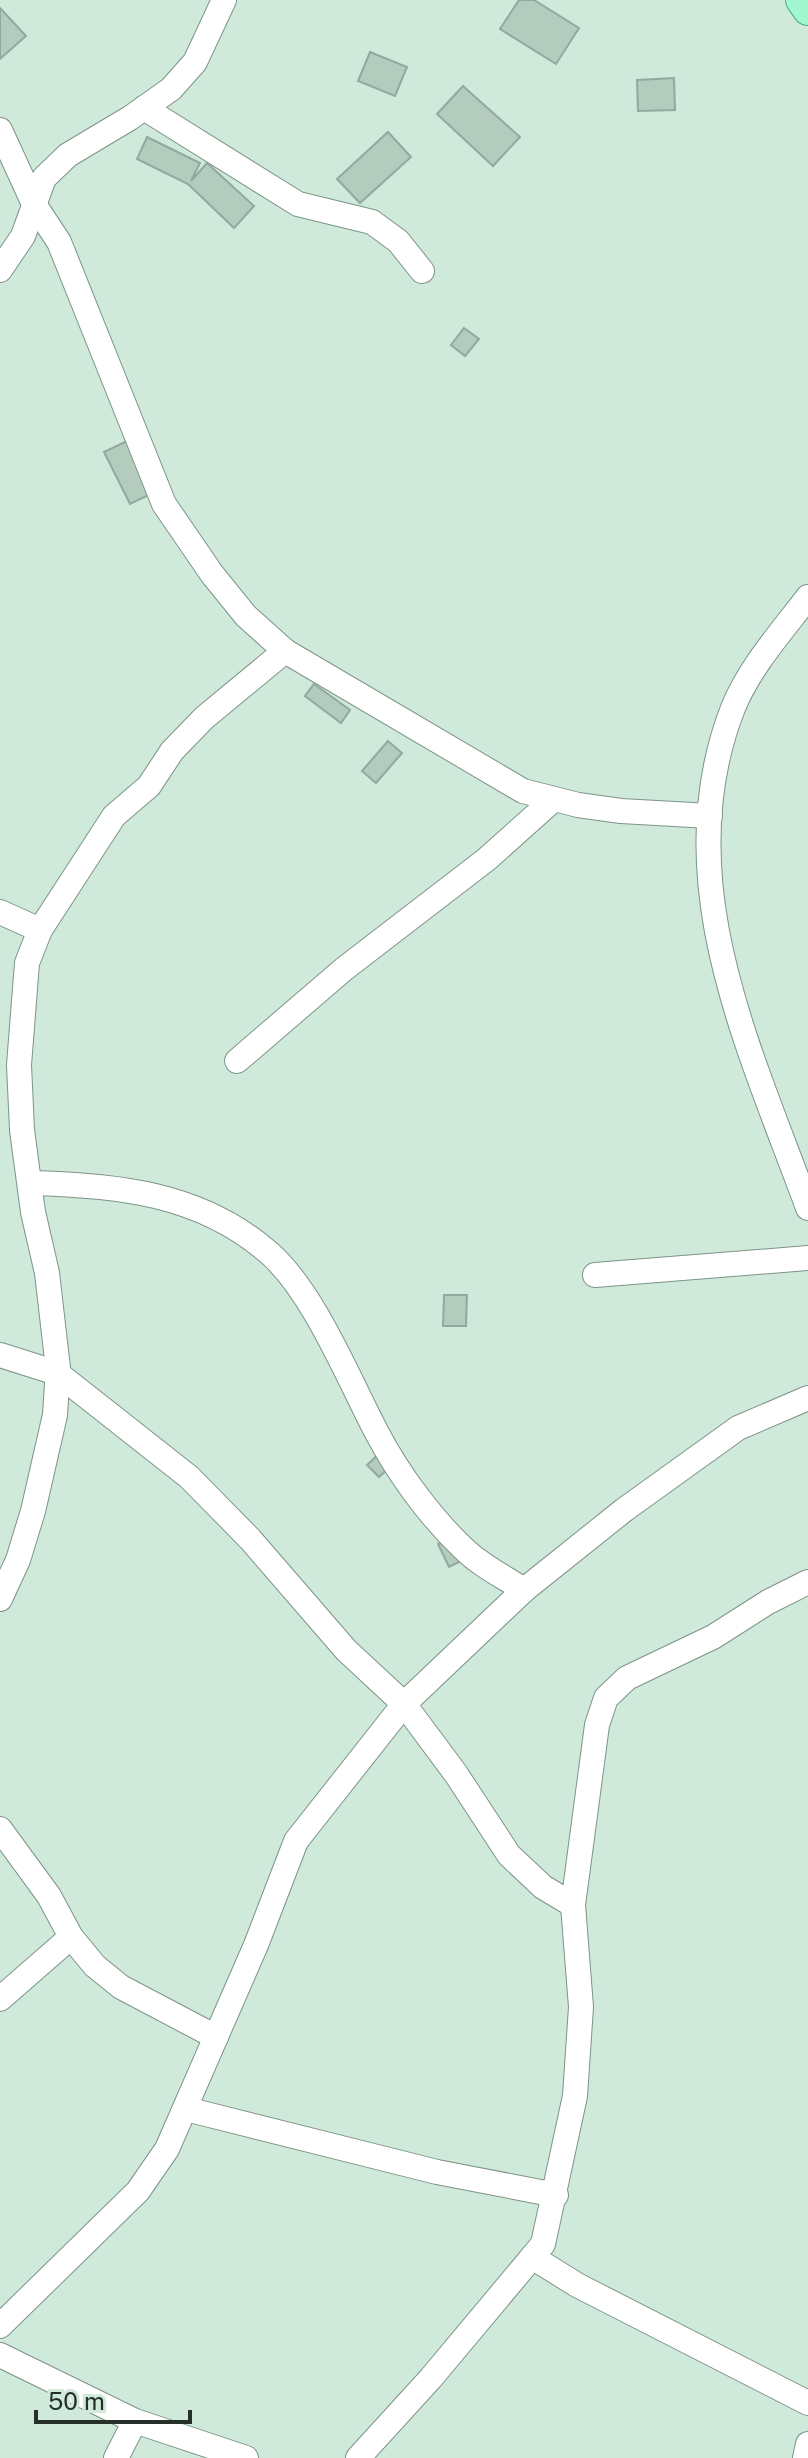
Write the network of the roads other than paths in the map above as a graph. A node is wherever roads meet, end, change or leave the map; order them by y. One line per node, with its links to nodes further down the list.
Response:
1 (224, 0): 4 (street)
2 (801, 0): 3 (main road)
3 (808, 10)
4 (144, 108): 6 (street); 8 (street)
5 (0, 130): 6 (street)
6 (34, 204): 7 (street); 10 (street)
7 (0, 270)
8 (422, 271)
9 (808, 597): 12 (street)
10 (285, 651): 11 (street); 14 (street)
11 (554, 799): 12 (street); 15 (street)
12 (710, 816): 17 (street)
13 (0, 912): 14 (street)
14 (40, 930): 16 (street)
15 (237, 1061)
16 (30, 1183): 21 (street); 24 (street)
17 (808, 1208)
18 (808, 1258): 19 (street)
19 (595, 1275)
20 (0, 1355): 21 (street)
21 (57, 1373): 25 (street); 26 (street)
22 (808, 1398): 24 (street)
23 (808, 1582): 28 (street)
24 (524, 1590): 26 (street)
25 (0, 1599)
26 (404, 1704): 28 (street); 31 (street)
27 (0, 1829): 29 (street)
28 (573, 1905): 33 (street)
29 (71, 1937): 30 (street); 31 (street)
30 (0, 1999)
31 (216, 2037): 32 (street)
32 (186, 2109): 33 (street); 35 (street)
33 (556, 2195): 34 (street)
34 (532, 2257): 37 (street); 42 (street)
35 (0, 2326)
36 (0, 2355): 38 (street)
37 (808, 2403)
38 (135, 2421): 40 (street); 41 (street)
39 (808, 2444): 43 (street)
40 (116, 2458)
41 (246, 2458)
42 (358, 2458)
43 (805, 2458)

